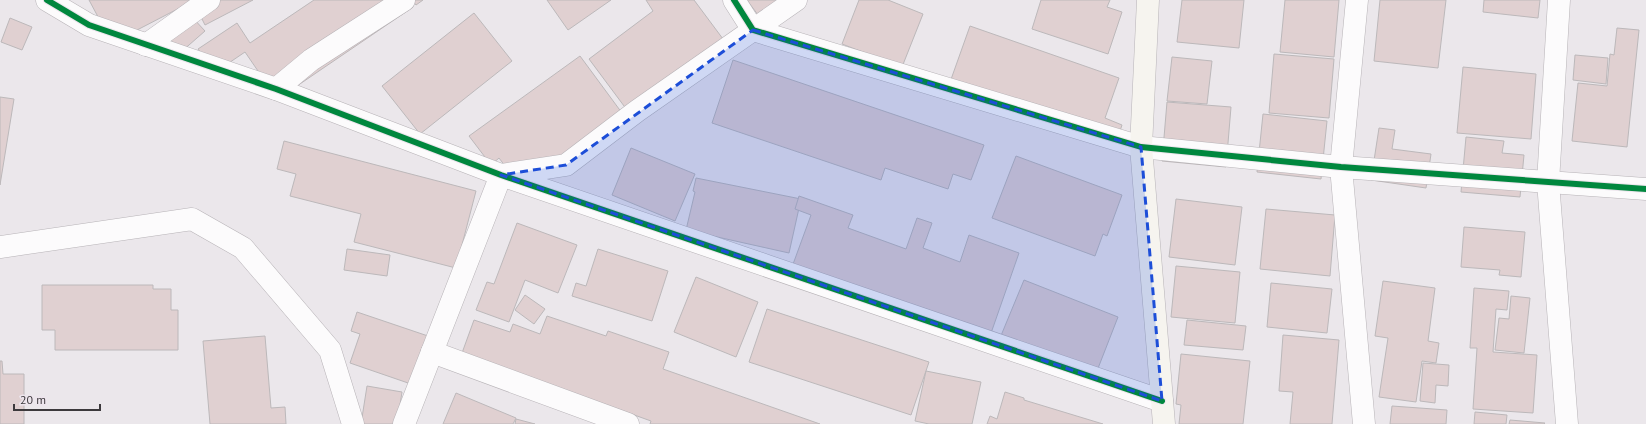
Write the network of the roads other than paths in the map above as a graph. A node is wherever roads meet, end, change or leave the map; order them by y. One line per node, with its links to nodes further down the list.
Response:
1 (47, 0): 10 (street)
2 (210, 0): 10 (street)
3 (404, 0): 11 (street)
4 (734, 0): 9 (street)
5 (796, 0): 9 (street)
6 (1148, 0): 12 (main road)
7 (1358, 0): 13 (street)
8 (1559, 0): 15 (street)
9 (753, 30): 12 (street); 14 (street)
10 (146, 45): 11 (street)
11 (276, 89): 14 (street)
12 (1141, 147): 13 (street); 19 (main road)
13 (1341, 167): 15 (street); 24 (street)
14 (500, 175): 18 (street); 19 (street)
15 (1548, 182): 16 (street); 25 (street)
16 (1646, 189)
17 (0, 247): 20 (street)
18 (432, 352): 21 (street); 22 (street)
19 (1162, 401): 23 (main road)
20 (353, 424)
21 (404, 424)
22 (628, 424)
23 (1164, 424)
24 (1364, 424)
25 (1567, 424)

